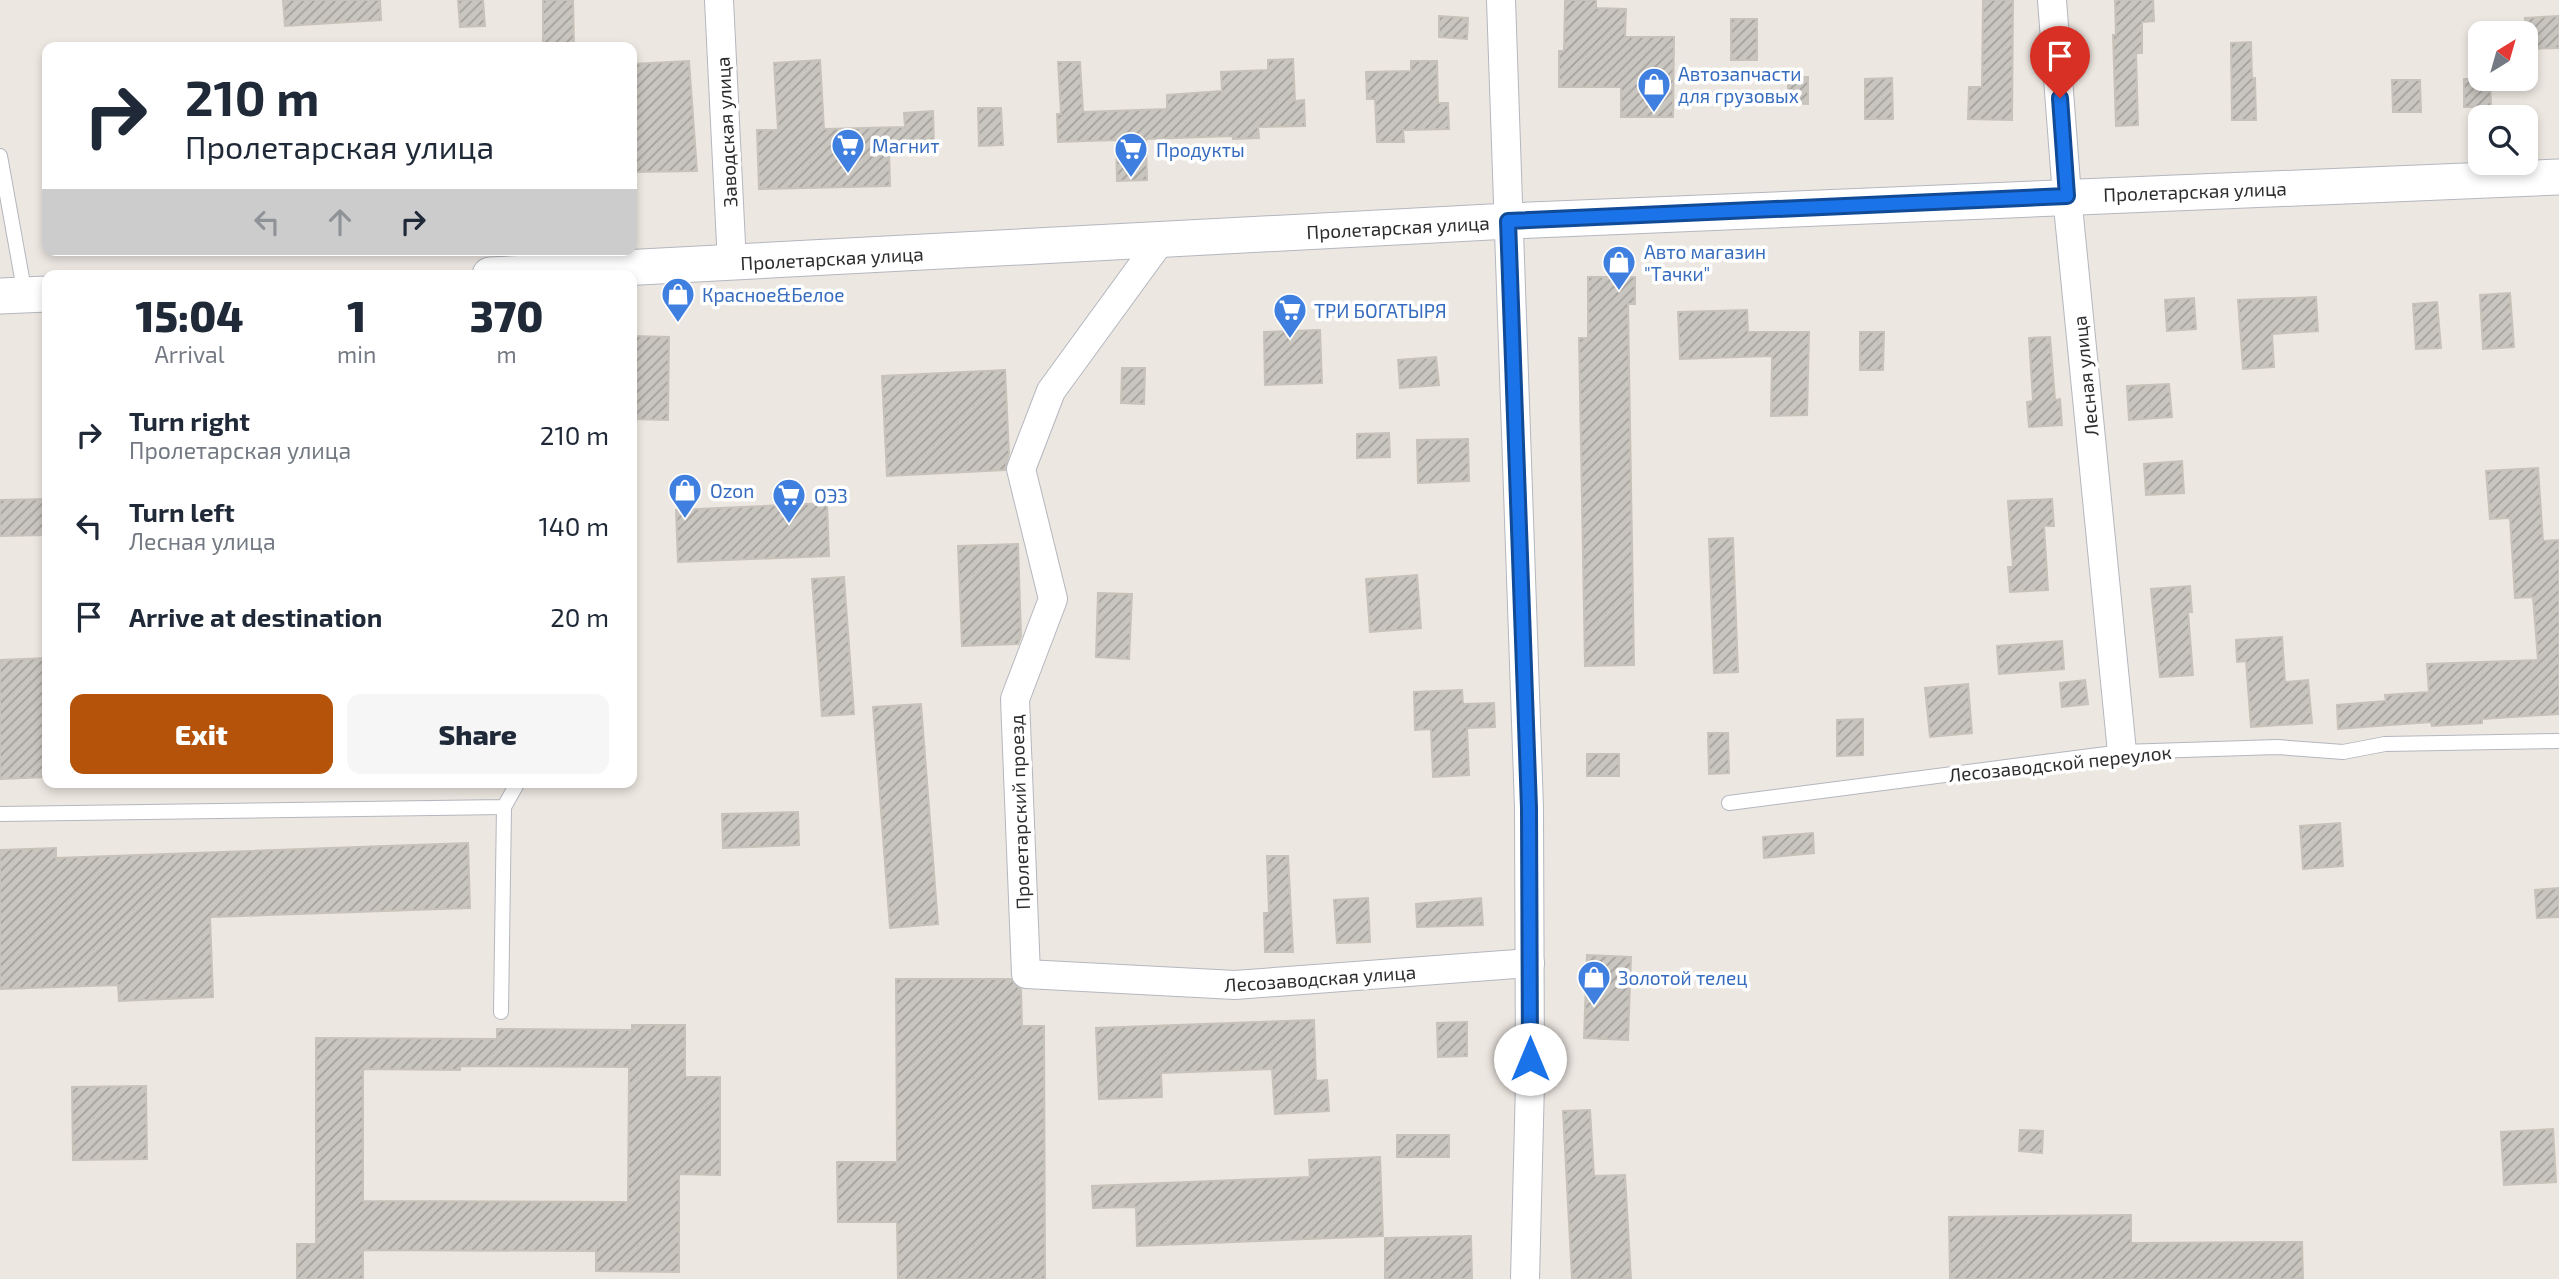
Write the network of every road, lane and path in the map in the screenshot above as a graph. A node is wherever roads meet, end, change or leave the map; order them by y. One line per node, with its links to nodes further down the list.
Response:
1 (719, 0): 9 (street, Заводская улица)
2 (1501, 0): 7 (street)
3 (2052, 0): 6 (street, Лесная улица)
4 (0, 156): 11 (lane)
5 (2559, 177): 6 (street, Пролетарская улица)
6 (2067, 196): 7 (street, Пролетарская улица); 13 (street, Лесная улица)
7 (1508, 221): 8 (street, Пролетарская улица); 18 (street)
8 (1161, 240): 9 (street, Пролетарская улица); 19 (street, Пролетарский проезд)
9 (732, 264): 10 (street, Пролетарская улица)
10 (637, 270)
11 (24, 295)
12 (2559, 741): 13 (lane, Лесозаводской переулок)
13 (2122, 752): 15 (lane, Лесозаводской переулок)
14 (515, 788): 16 (lane)
15 (1729, 803)
16 (504, 807): 17 (lane); 20 (lane)
17 (0, 814)
18 (1530, 963): 19 (street, Лесозаводская улица); 21 (street)
19 (1026, 974)
20 (501, 1012)
21 (1525, 1279)

